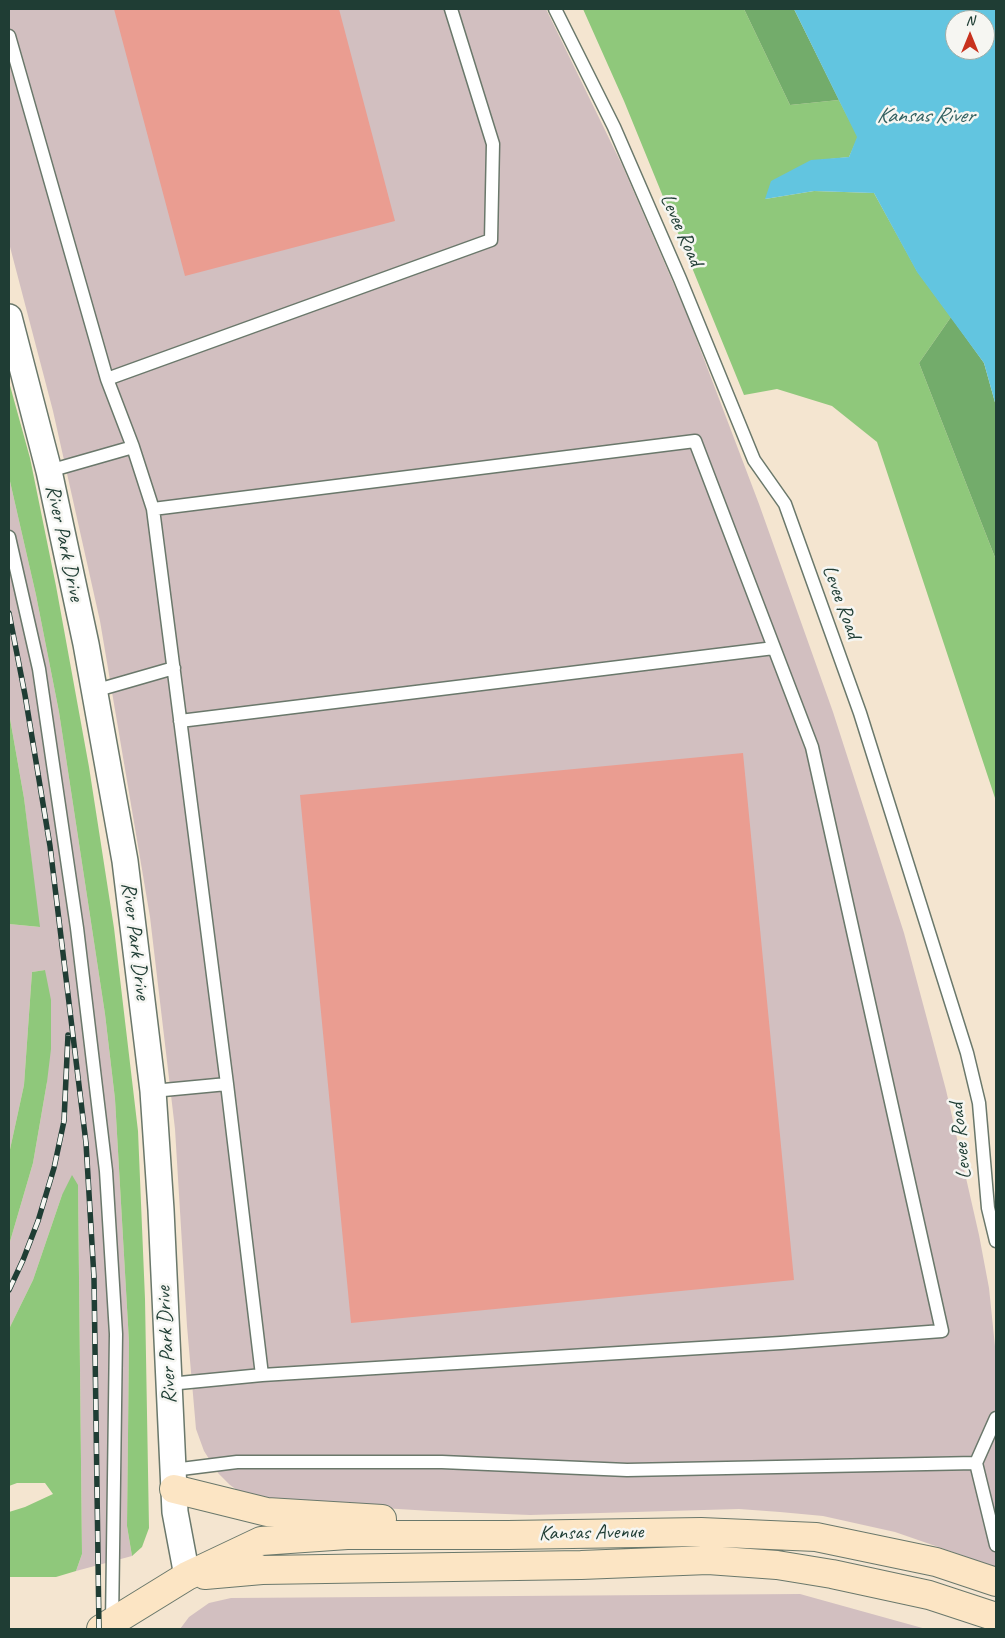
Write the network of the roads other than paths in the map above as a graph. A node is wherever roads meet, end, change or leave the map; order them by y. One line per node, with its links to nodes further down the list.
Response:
1 (451, 9): 5 (lane)
2 (555, 9): 16 (lane, Levee Road)
3 (9, 36): 5 (lane)
4 (9, 317): 7 (street, River Park Drive)
5 (107, 379): 6 (lane)
6 (133, 447): 7 (lane); 8 (lane)
7 (49, 471): 12 (street, River Park Drive)
8 (153, 509): 10 (lane); 11 (lane)
9 (9, 537): 27 (lane)
10 (774, 648): 13 (lane); 17 (lane)
11 (174, 668): 12 (lane); 13 (lane)
12 (94, 691): 15 (street, River Park Drive)
13 (180, 721): 14 (lane)
14 (227, 1084): 15 (lane); 17 (lane)
15 (153, 1091): 18 (street, River Park Drive)
16 (996, 1241)
17 (262, 1375): 18 (lane)
18 (169, 1384): 21 (street, River Park Drive)
19 (996, 1418): 20 (lane)
20 (976, 1463): 21 (lane); 23 (lane)
21 (173, 1479): 22 (main road); 24 (street, River Park Drive)
22 (508, 1535): 24 (main road, Kansas Avenue); 25 (main road, Kansas Avenue)
23 (996, 1545)
24 (187, 1576): 26 (main road, Kansas Avenue); 27 (main road, Kansas Avenue)
25 (996, 1582)
26 (996, 1617)
27 (109, 1627)

